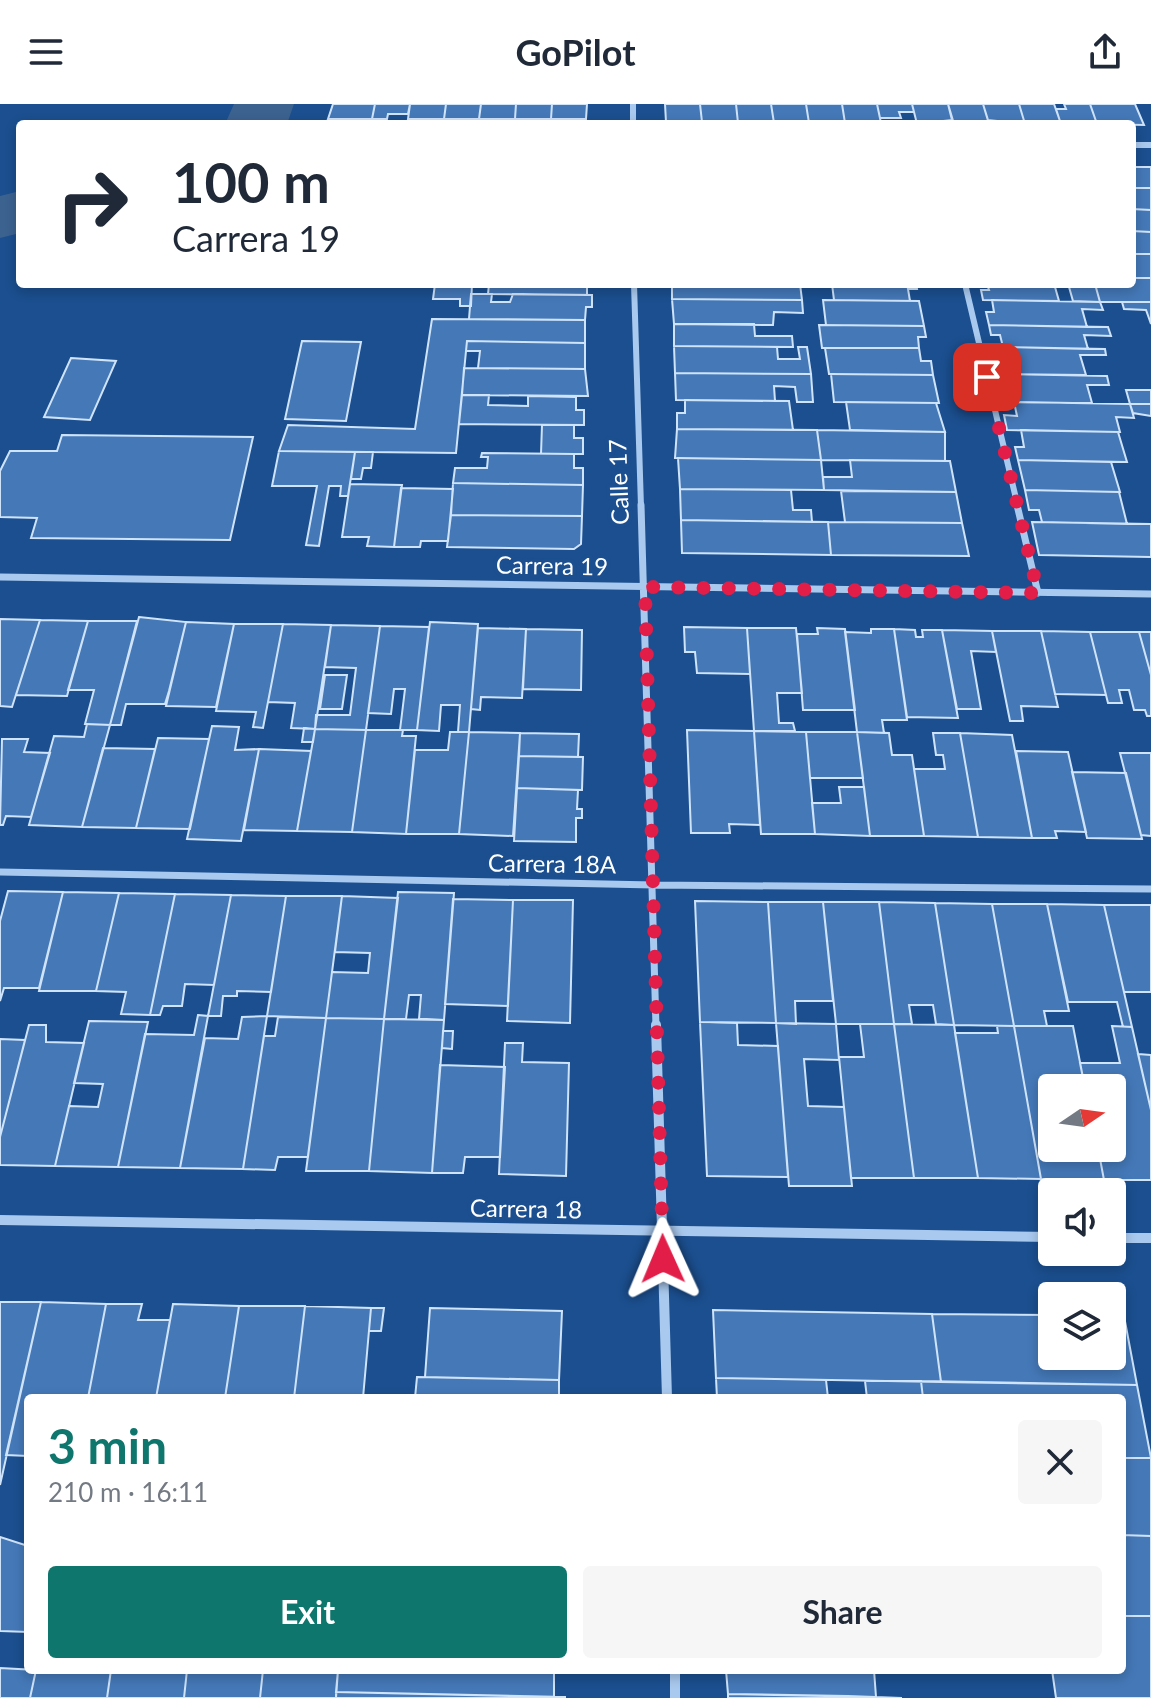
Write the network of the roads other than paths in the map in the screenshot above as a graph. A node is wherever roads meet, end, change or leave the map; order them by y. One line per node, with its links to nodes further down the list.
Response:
1 (634, 288): 4 (street, Calle 17)
2 (966, 288): 5 (street)
3 (0, 577): 4 (street, Carrera 19)
4 (645, 587): 5 (street, Carrera 19); 8 (street, Calle 17)
5 (1038, 593): 6 (street, Carrera 19)
6 (1151, 594)
7 (0, 872): 8 (street, Carrera 18A)
8 (654, 885): 9 (street, Carrera 18A); 11 (street, Calle 17)
9 (1151, 889)
10 (0, 1220): 11 (street, Carrera 18)
11 (663, 1231): 12 (street, Carrera 18); 15 (street, Calle 17)
12 (1038, 1237)
13 (1126, 1238): 14 (street)
14 (1151, 1238)
15 (667, 1394)
16 (675, 1674): 17 (street)
17 (675, 1698)

